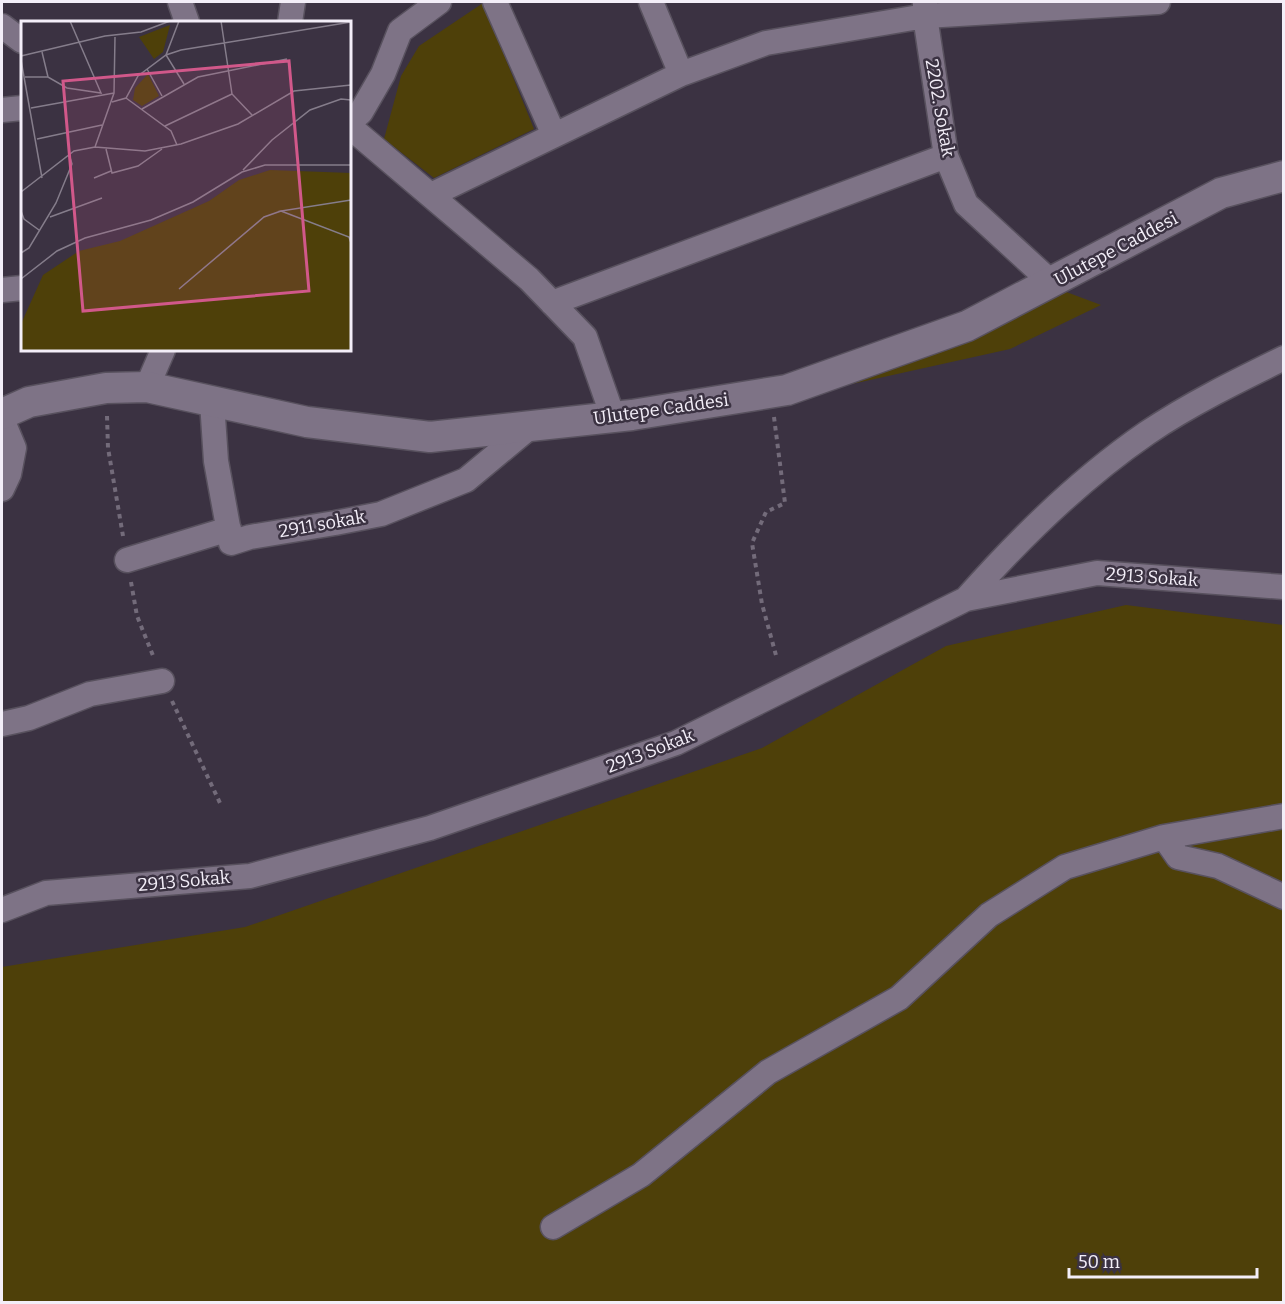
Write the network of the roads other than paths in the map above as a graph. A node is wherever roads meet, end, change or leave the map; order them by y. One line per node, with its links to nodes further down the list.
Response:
1 (180, 2): 8 (street)
2 (293, 2): 9 (street)
3 (439, 2): 15 (street)
4 (495, 2): 17 (street)
5 (651, 2): 12 (street)
6 (1158, 2): 7 (street)
7 (925, 9): 12 (street); 18 (street, 2202. Sokak)
8 (187, 21)
9 (290, 21)
10 (2, 26): 11 (street)
11 (21, 39)
12 (681, 74): 17 (street)
13 (21, 108): 14 (street)
14 (2, 110)
15 (351, 121)
16 (351, 128): 20 (street)
17 (554, 135): 20 (street)
18 (946, 156): 21 (street, 2202. Sokak); 24 (street)
19 (1284, 176): 21 (street, Ulutepe Caddesi)
20 (431, 195): 24 (street)
21 (1052, 282): 30 (street, Ulutepe Caddesi)
22 (21, 288): 23 (street)
23 (2, 290)
24 (552, 303): 30 (street)
25 (163, 351): 27 (street)
26 (1284, 358): 37 (street)
27 (147, 387): 28 (street, Ulutepe Caddesi); 29 (street, Ulutepe Caddesi)
28 (212, 402): 32 (street, Ulutepe Caddesi); 34 (street)
29 (2, 414)
30 (613, 417): 32 (street, Ulutepe Caddesi)
31 (2, 419): 33 (street)
32 (531, 426): 34 (street, 2911 sokak)
33 (2, 489)
34 (229, 529): 35 (street)
35 (127, 560)
36 (1284, 587): 37 (street, 2913 Sokak)
37 (966, 599): 43 (street, 2913 Sokak)
38 (162, 681): 39 (street)
39 (2, 724)
40 (1284, 816): 41 (street)
41 (1164, 837): 42 (street); 44 (street)
42 (1284, 897)
43 (2, 910)
44 (553, 1227)

